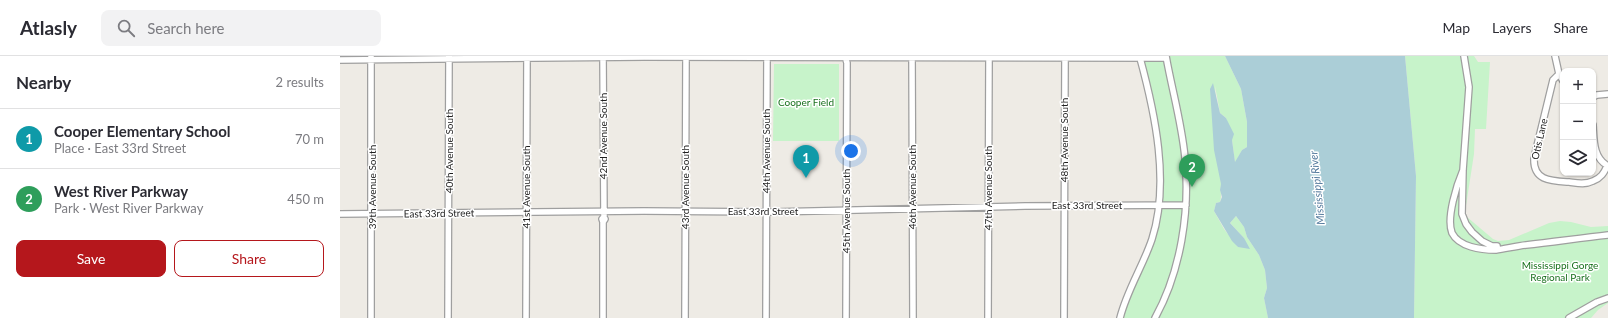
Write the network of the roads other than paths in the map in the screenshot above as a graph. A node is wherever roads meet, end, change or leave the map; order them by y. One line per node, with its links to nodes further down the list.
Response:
1 (686, 56): 2 (street); 6 (street); 28 (street, 43rd Avenue South)
2 (767, 56): 7 (street); 31 (street, 44th Avenue South)
3 (1464, 56): 21 (street)
4 (1555, 56): 16 (street)
5 (527, 57): 6 (street); 11 (street); 30 (street, 41st Avenue South)
6 (603, 57): 34 (street, 42nd Avenue South)
7 (845, 57): 8 (street); 27 (street, 45th Avenue South)
8 (912, 57): 12 (street); 26 (street, 46th Avenue South)
9 (1166, 57): 14 (street); 23 (street)
10 (371, 58): 11 (street); 15 (street); 32 (street, 39th Avenue South)
11 (449, 58): 29 (street, 40th Avenue South)
12 (989, 58): 13 (street); 25 (street, 47th Avenue South)
13 (1065, 58): 14 (street); 24 (street, 48th Avenue South)
14 (1140, 58): 22 (street)
15 (340, 60)
16 (1559, 74): 20 (street, Otis Lane)
17 (1608, 94): 18 (street)
18 (1596, 96)
19 (1595, 140): 20 (street)
20 (1608, 166)
21 (1463, 170): 36 (street); 36 (street)
22 (1159, 205): 23 (street, East 33rd Street); 24 (street, East 33rd Street); 48 (street)
23 (1186, 205): 49 (street)
24 (1064, 206): 25 (street, East 33rd Street); 47 (street, 48th Avenue South)
25 (988, 207): 26 (street, East 33rd Street); 46 (street, 47th Avenue South)
26 (913, 208): 27 (street, East 33rd Street); 45 (street, 46th Avenue South)
27 (846, 210): 31 (street, East 33rd Street); 44 (street, 45th Avenue South)
28 (685, 211): 31 (street, East 33rd Street); 34 (street, East 33rd Street); 42 (street, 43rd Avenue South)
29 (449, 212): 30 (street, East 33rd Street); 32 (street, East 33rd Street); 39 (street, 40th Avenue South)
30 (526, 212): 34 (street, East 33rd Street); 40 (street, 41st Avenue South)
31 (766, 212): 43 (street, 44th Avenue South)
32 (372, 213): 33 (street, East 33rd Street); 38 (street, 39th Avenue South)
33 (340, 214)
34 (604, 217): 41 (street, 42nd Avenue South)
35 (1608, 235): 36 (street)
36 (1509, 247)
37 (1608, 298): 50 (street)
38 (371, 318)
39 (448, 318)
40 (526, 318)
41 (603, 318)
42 (685, 318)
43 (766, 318)
44 (846, 318)
45 (913, 318)
46 (988, 318)
47 (1064, 318)
48 (1120, 318)
49 (1155, 318)
50 (1569, 318)

